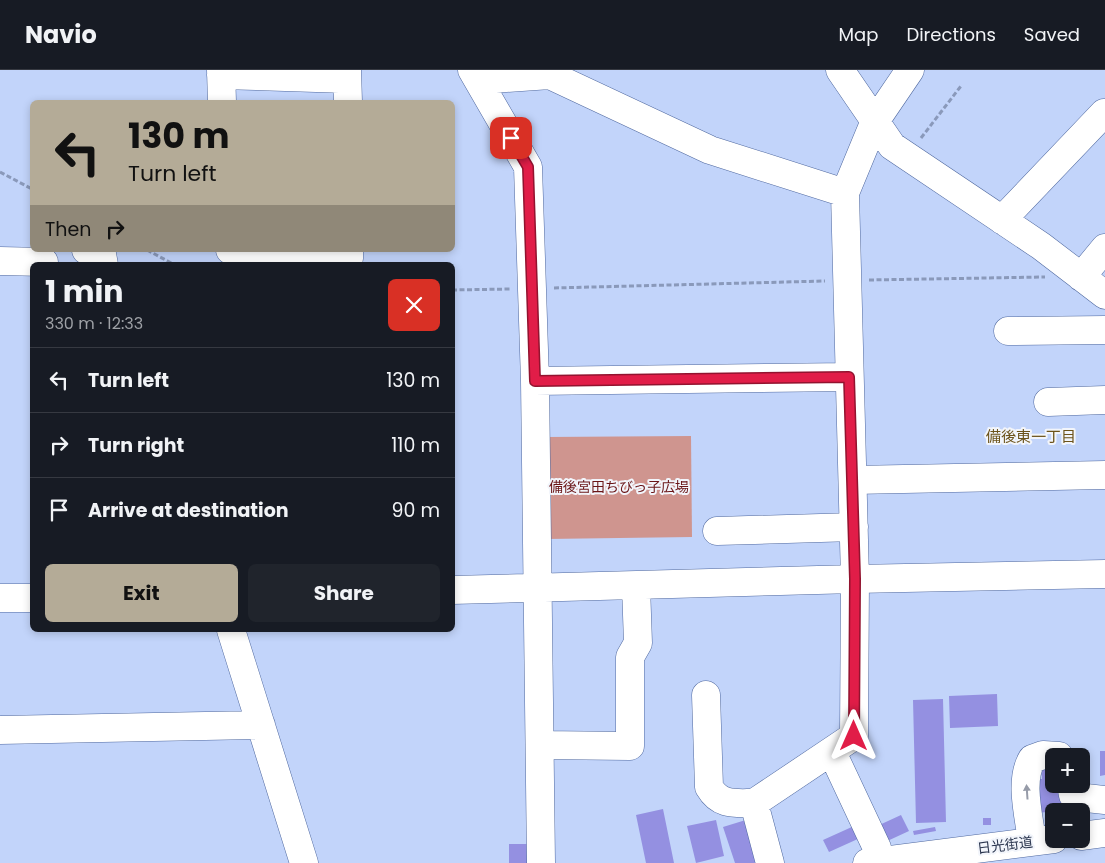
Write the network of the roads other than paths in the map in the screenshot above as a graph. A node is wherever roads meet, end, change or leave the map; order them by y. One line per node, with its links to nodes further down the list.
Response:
1 (840, 70): 8 (main road)
2 (910, 70): 8 (main road)
3 (221, 72): 5 (main road); 6 (main road)
4 (475, 75): 9 (main road); 23 (main road)
5 (348, 84)
6 (222, 100)
7 (1104, 114): 10 (main road)
8 (874, 123): 9 (main road); 10 (main road)
9 (845, 193): 22 (main road)
10 (1002, 220): 18 (main road)
11 (1105, 248): 18 (main road)
12 (94, 252): 17 (main road)
13 (259, 252): 14 (main road)
14 (350, 252)
15 (49, 259): 16 (main road)
16 (0, 260)
17 (103, 262)
18 (1081, 277): 19 (main road)
19 (1105, 295)
20 (1105, 330): 21 (main road)
21 (1008, 331)
22 (849, 377): 23 (main road); 27 (main road)
23 (535, 381): 33 (main road)
24 (1105, 400): 25 (main road)
25 (1048, 402)
26 (1105, 476): 27 (main road)
27 (853, 480): 28 (main road)
28 (854, 527): 29 (main road); 31 (main road)
29 (717, 531)
30 (1105, 574): 31 (main road)
31 (855, 579): 32 (main road); 42 (main road)
32 (636, 586): 33 (main road); 41 (main road)
33 (538, 588): 34 (main road); 41 (main road)
34 (455, 590)
35 (0, 598): 36 (main road)
36 (30, 598)
37 (232, 632): 39 (main road)
38 (706, 695): 46 (main road)
39 (261, 725): 40 (main road); 51 (main road)
40 (0, 730)
41 (540, 745): 52 (main road)
42 (832, 752): 46 (main road); 50 (main road)
43 (1045, 755): 49 (main road, one-way to 43)
44 (1073, 793): 45 (main road)
45 (1105, 800)
46 (754, 803): 53 (main road)
47 (1105, 833): 48 (main road)
48 (1090, 835)
49 (1043, 840): 50 (main road, 日光街道)
50 (873, 862)
51 (304, 863)
52 (541, 863)
53 (770, 863)

